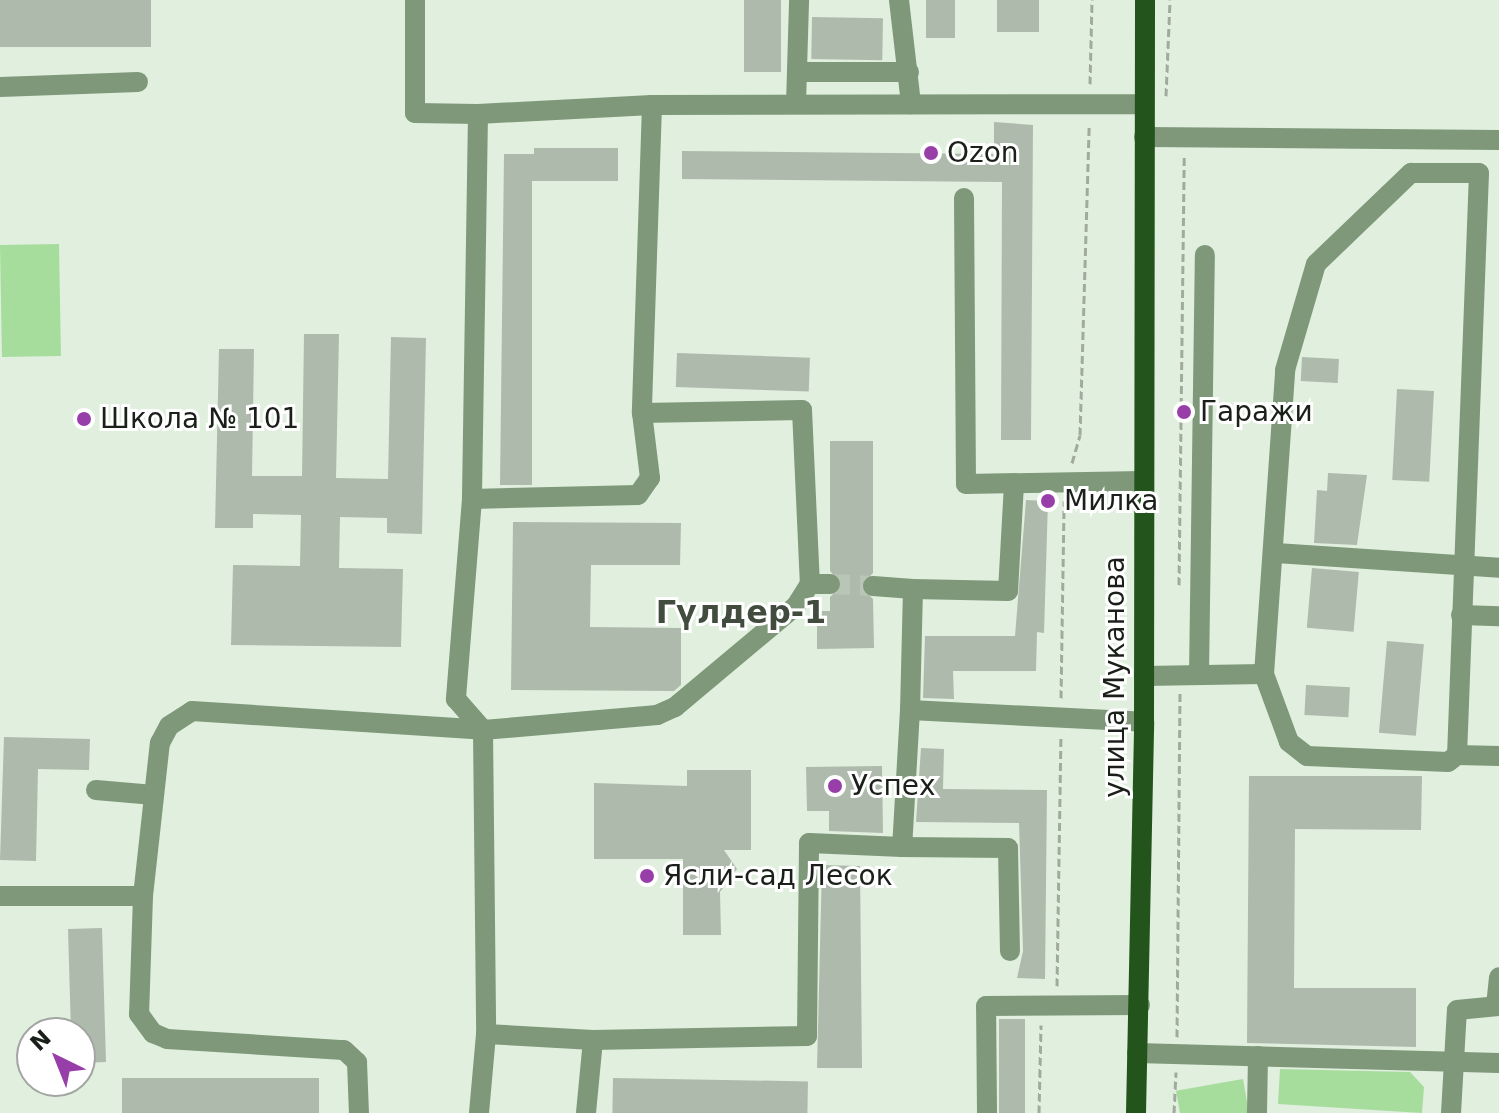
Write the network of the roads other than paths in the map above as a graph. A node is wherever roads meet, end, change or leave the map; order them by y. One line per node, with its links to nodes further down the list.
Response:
1 (415, 0): 13 (street)
2 (799, 0): 5 (street)
3 (899, 0): 6 (street)
4 (1145, 0): 11 (main road, улица Муканова)
5 (798, 72): 6 (street); 9 (street)
6 (909, 72): 10 (street)
7 (138, 82): 8 (street)
8 (0, 87)
9 (796, 104): 10 (street); 12 (street)
10 (911, 104): 11 (street)
11 (1144, 104): 14 (main road, улица Муканова)
12 (652, 105): 13 (street); 18 (street)
13 (478, 114): 21 (street)
14 (1164, 137): 15 (street); 19 (main road, улица Муканова)
15 (1499, 140)
16 (964, 198): 20 (street)
17 (1205, 255): 30 (street)
18 (642, 413): 21 (street); 34 (street)
19 (1142, 481): 20 (street); 31 (main road, улица Муканова)
20 (1014, 484): 26 (street)
21 (472, 499): 34 (street)
22 (1276, 553): 23 (street); 23 (street); 29 (street)
23 (1464, 566): 24 (street); 27 (street)
24 (1499, 568)
25 (873, 586): 26 (street)
26 (913, 589): 32 (street)
27 (1461, 615): 28 (street); 35 (street)
28 (1499, 616)
29 (1264, 674): 30 (street); 35 (street)
30 (1190, 675): 31 (street)
31 (1144, 676): 33 (main road, улица Муканова)
32 (910, 710): 33 (street); 39 (street)
33 (1144, 722): 44 (main road, улица Муканова)
34 (483, 730): 38 (street); 46 (street)
35 (1457, 755): 36 (street)
36 (1499, 756)
37 (96, 790): 38 (street)
38 (154, 795): 41 (street)
39 (902, 847): 42 (street); 47 (street)
40 (0, 896): 41 (street)
41 (143, 896): 52 (street)
42 (1010, 951)
43 (1499, 977): 45 (street)
44 (1140, 1005): 48 (main road, улица Муканова); 55 (street)
45 (1498, 1006): 50 (street)
46 (486, 1034): 47 (street); 53 (street)
47 (593, 1040): 54 (street)
48 (1137, 1053): 49 (street); 56 (main road, улица Муканова)
49 (1258, 1056): 50 (street); 57 (street)
50 (1452, 1061): 51 (street); 58 (street)
51 (1499, 1063)
52 (359, 1113)
53 (479, 1113)
54 (586, 1113)
55 (987, 1113)
56 (1136, 1113)
57 (1257, 1113)
58 (1451, 1113)

